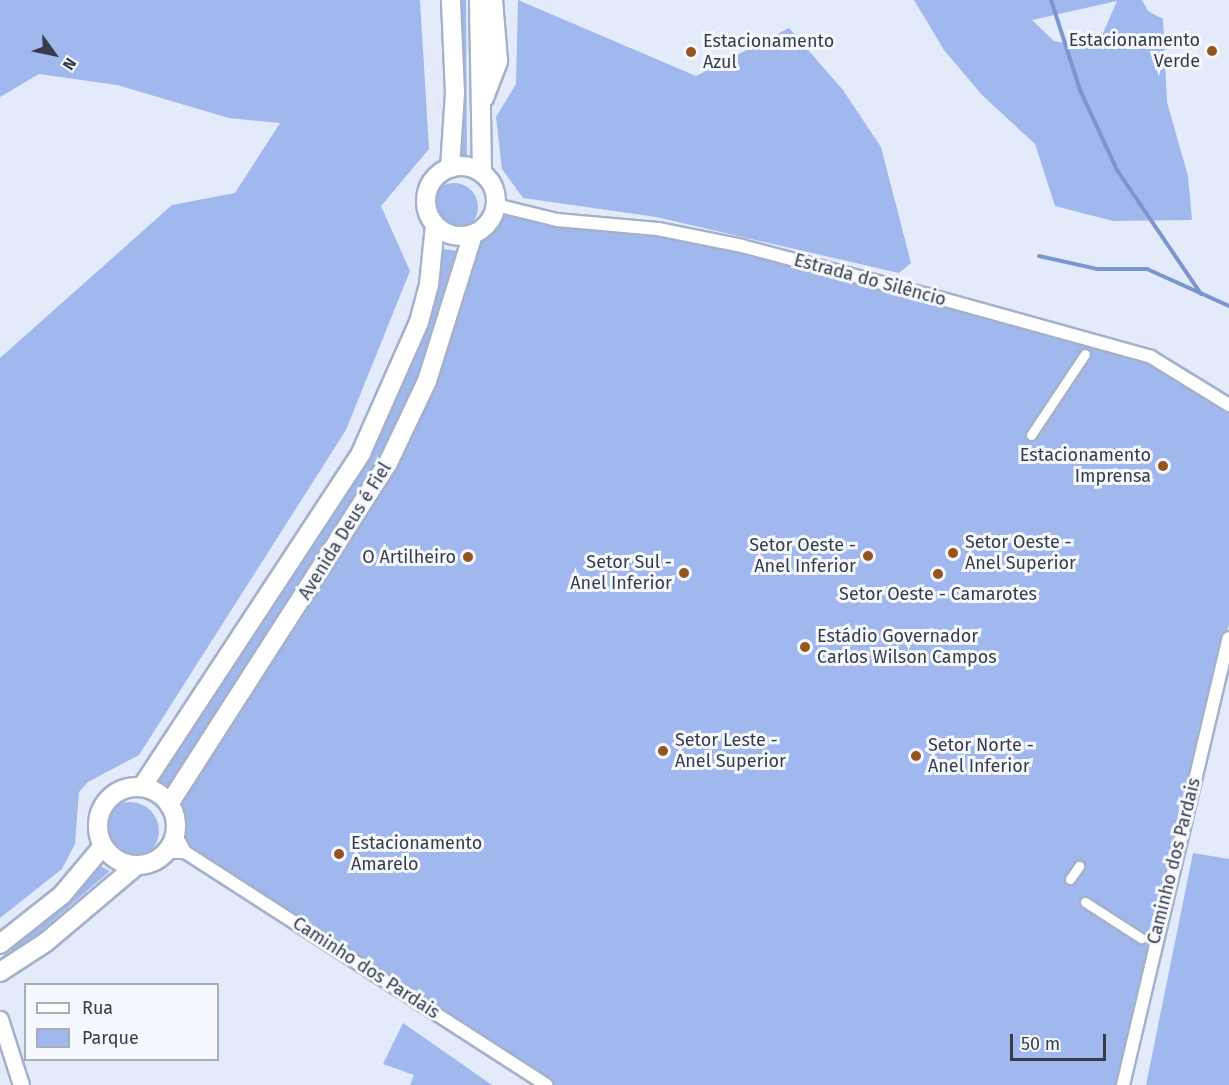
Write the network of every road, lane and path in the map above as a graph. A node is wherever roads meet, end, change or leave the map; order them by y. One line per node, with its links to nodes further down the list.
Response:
1 (451, 0): 5 (main road)
2 (478, 0): 4 (main road)
3 (493, 0): 4 (main road)
4 (483, 100): 6 (main road)
5 (450, 168): 6 (main road); 8 (main road)
6 (482, 173): 7 (main road)
7 (496, 205): 9 (main road); 11 (street, Estrada do Silêncio)
8 (435, 225): 9 (main road); 14 (main road, Avenida Deus é Fiel)
9 (472, 234): 15 (main road, Avenida Deus é Fiel)
10 (1085, 354): 12 (street)
11 (1229, 405)
12 (1031, 435)
13 (1229, 638): 30 (street, Caminho dos Pardais)
14 (142, 787): 15 (main road); 17 (main road)
15 (169, 804): 16 (main road)
16 (175, 834): 18 (main road); 19 (street, Caminho dos Pardais)
17 (103, 846): 20 (main road); 25 (main road)
18 (166, 852): 19 (street); 20 (main road)
19 (185, 852): 29 (street, Caminho dos Pardais)
20 (137, 865): 26 (main road)
21 (1078, 866): 22 (street)
22 (1070, 879)
23 (1085, 902): 24 (street)
24 (1141, 938)
25 (0, 944)
26 (0, 972)
27 (0, 1019): 28 (street)
28 (21, 1085)
29 (546, 1085)
30 (1123, 1085)

